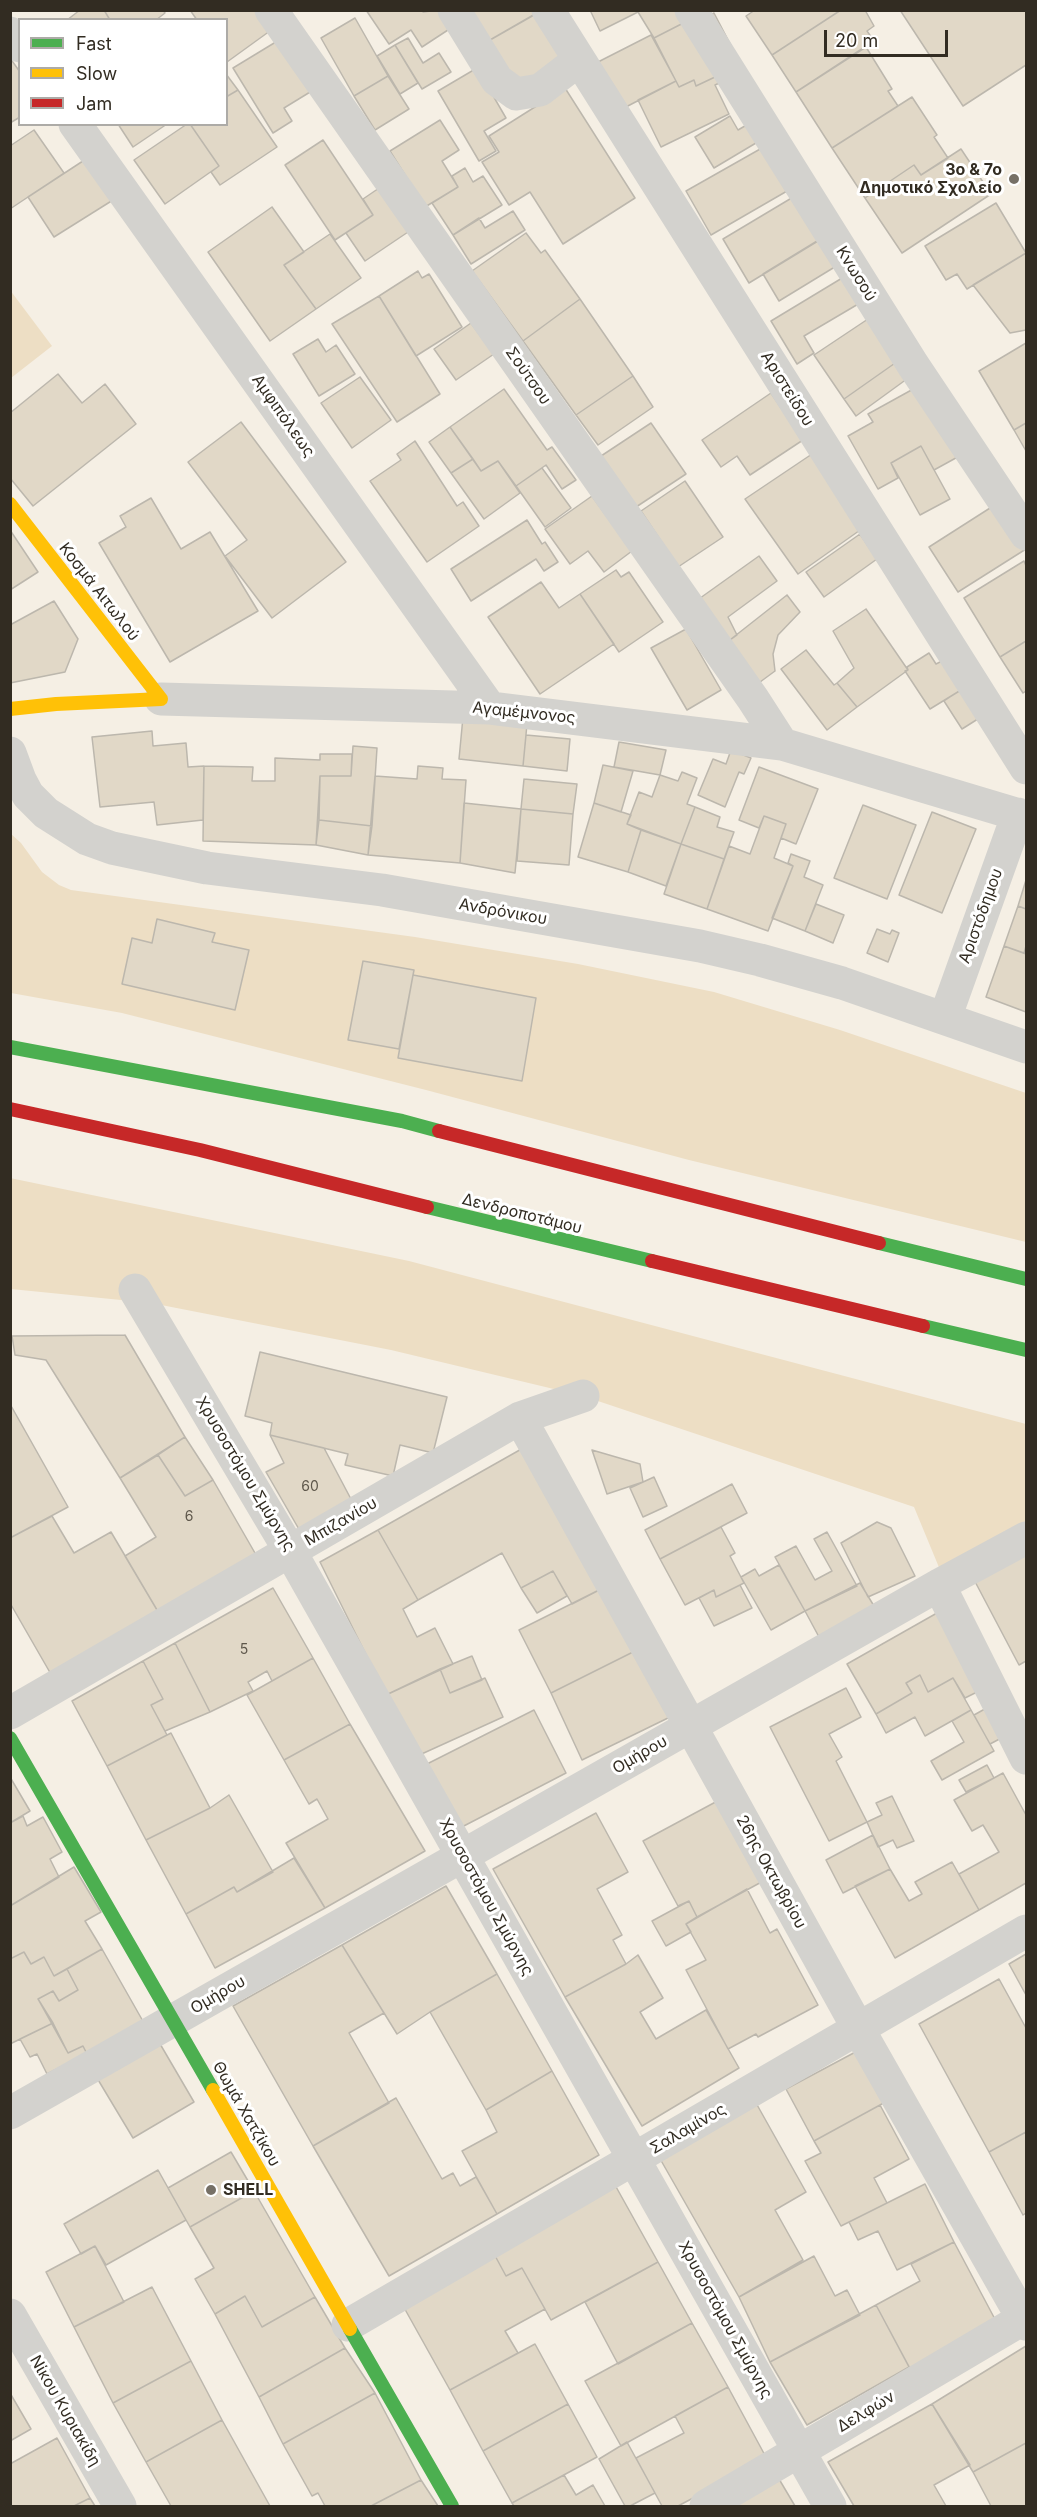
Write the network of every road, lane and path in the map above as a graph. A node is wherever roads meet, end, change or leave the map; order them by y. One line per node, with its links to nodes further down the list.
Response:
1 (271, 10): 12 (street, Σούτσου)
2 (454, 10): 5 (street)
3 (548, 10): 5 (street, Αριστείδου)
4 (691, 10): 8 (street, Κνωσού)
5 (579, 60): 14 (street, Αριστείδου)
6 (76, 126): 10 (street, Αμφιπόλεως)
7 (10, 504): 9 (main road, Κοσμά Αιτωλού)
8 (1026, 534)
9 (161, 699): 10 (street, Αγαμέμνονος); 11 (main road, Αγαμέμνονος)
10 (490, 708): 12 (street, Αγαμέμνονος)
11 (10, 710)
12 (782, 744): 15 (street, Αγαμέμνονος)
13 (10, 753): 16 (street, Ανδρόνικου)
14 (1026, 768)
15 (1022, 815): 16 (street, Αριστόδημου)
16 (945, 1018): 18 (street, Ανδρόνικου)
17 (10, 1047): 20 (main road)
18 (1026, 1047)
19 (10, 1109): 22 (main road, Δενδροποτάμου)
20 (1026, 1279)
21 (135, 1290): 26 (street, Χρυσοστόμου Σμύρνης)
22 (1026, 1350)
23 (583, 1396): 24 (street, Μπιζανίου)
24 (520, 1418): 26 (street, Μπιζανίου); 29 (street, 26ης Οκτωβρίου)
25 (1026, 1538): 27 (street, Ομήρου)
26 (290, 1551): 28 (street, Μπιζανίου); 32 (street, Χρυσοστόμου Σμύρνης)
27 (939, 1585): 29 (street, Ομήρου); 31 (street)
28 (10, 1713)
29 (690, 1726): 32 (street, Ομήρου); 35 (street, 26ης Οκτωβρίου)
30 (10, 1738): 34 (main road, Θωμά Χατζίκου)
31 (1026, 1758)
32 (463, 1856): 34 (street, Ομήρου); 37 (street, Χρυσοστόμου Σμύρνης)
33 (1026, 1931): 35 (street, Σαλαμίνος)
34 (173, 2021): 36 (street, Ομήρου); 40 (main road, Θωμά Χατζίκου)
35 (859, 2030): 37 (street, Σαλαμίνος); 39 (street, 26ης Οκτωβρίου)
36 (10, 2113)
37 (634, 2160): 40 (street, Σαλαμίνος); 41 (street, Χρυσοστόμου Σμύρνης)
38 (10, 2315): 42 (street, Νίκου Κυριακίδη)
39 (1026, 2320): 41 (street, Δελφών)
40 (348, 2325): 43 (main road, Θωμά Χατζίκου)
41 (799, 2452): 44 (street, Δελφών); 45 (street, Χρυσοστόμου Σμύρνης)
42 (120, 2506)
43 (452, 2506)
44 (706, 2506)
45 (830, 2506)

